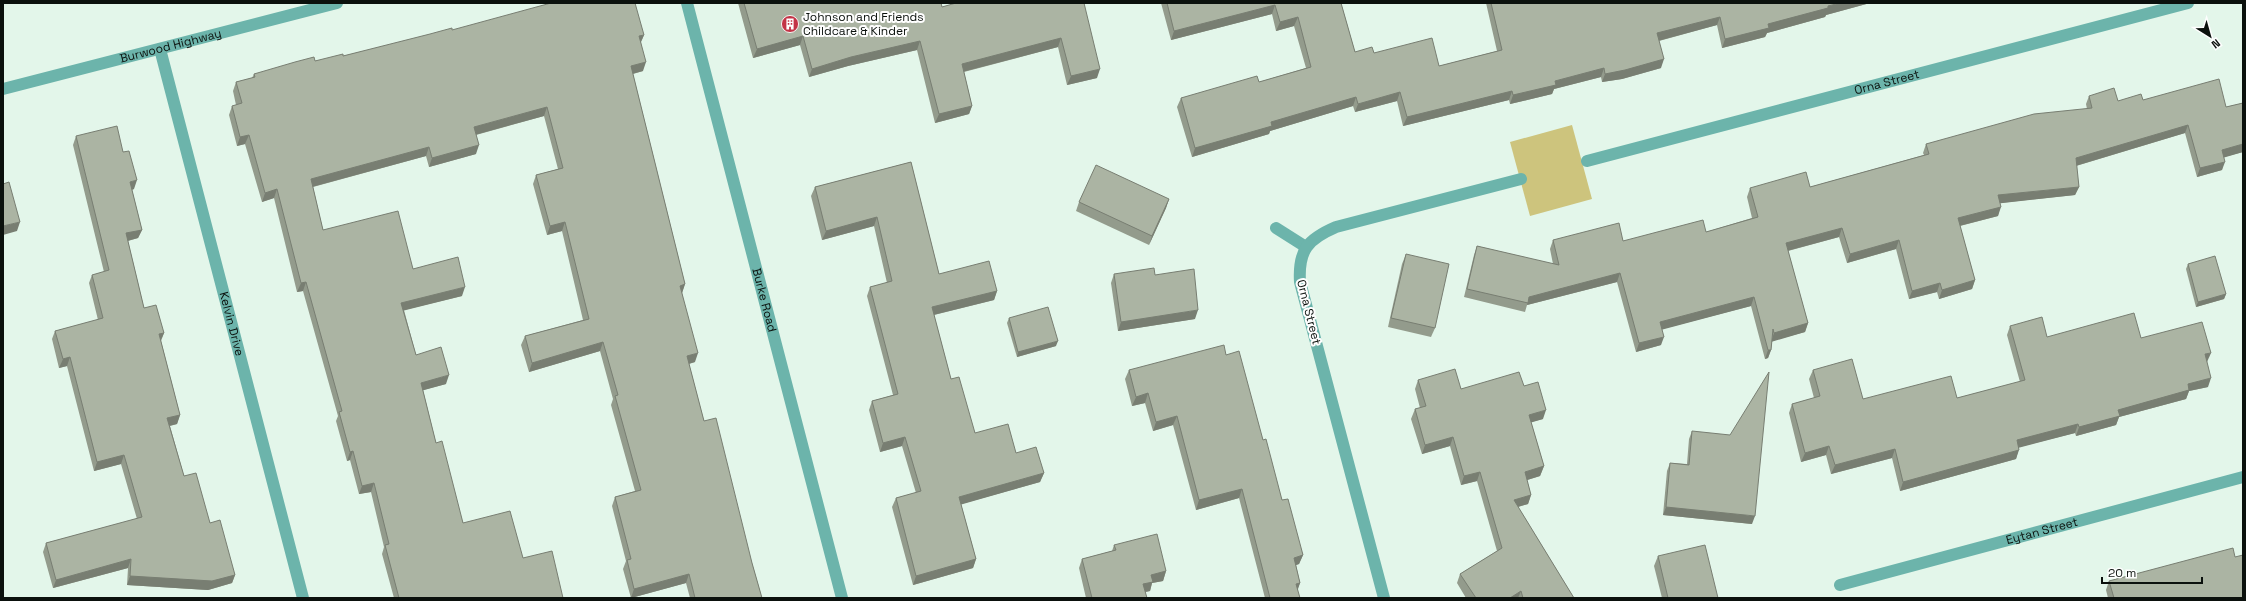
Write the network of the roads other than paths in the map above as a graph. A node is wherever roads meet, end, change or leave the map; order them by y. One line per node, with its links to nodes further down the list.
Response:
1 (337, 3): 4 (street, Burwood Highway)
2 (687, 3): 13 (street, Burke Road)
3 (2188, 3): 6 (street, Orna Street)
4 (160, 49): 5 (street, Burwood Highway); 12 (street, Kelvin Drive)
5 (3, 89)
6 (1586, 161)
7 (1521, 179): 9 (street)
8 (1276, 228): 9 (street)
9 (1306, 247): 14 (street, Orna Street)
10 (2243, 477): 11 (street, Eytan Street)
11 (1840, 585)
12 (303, 598)
13 (842, 598)
14 (1384, 598)

